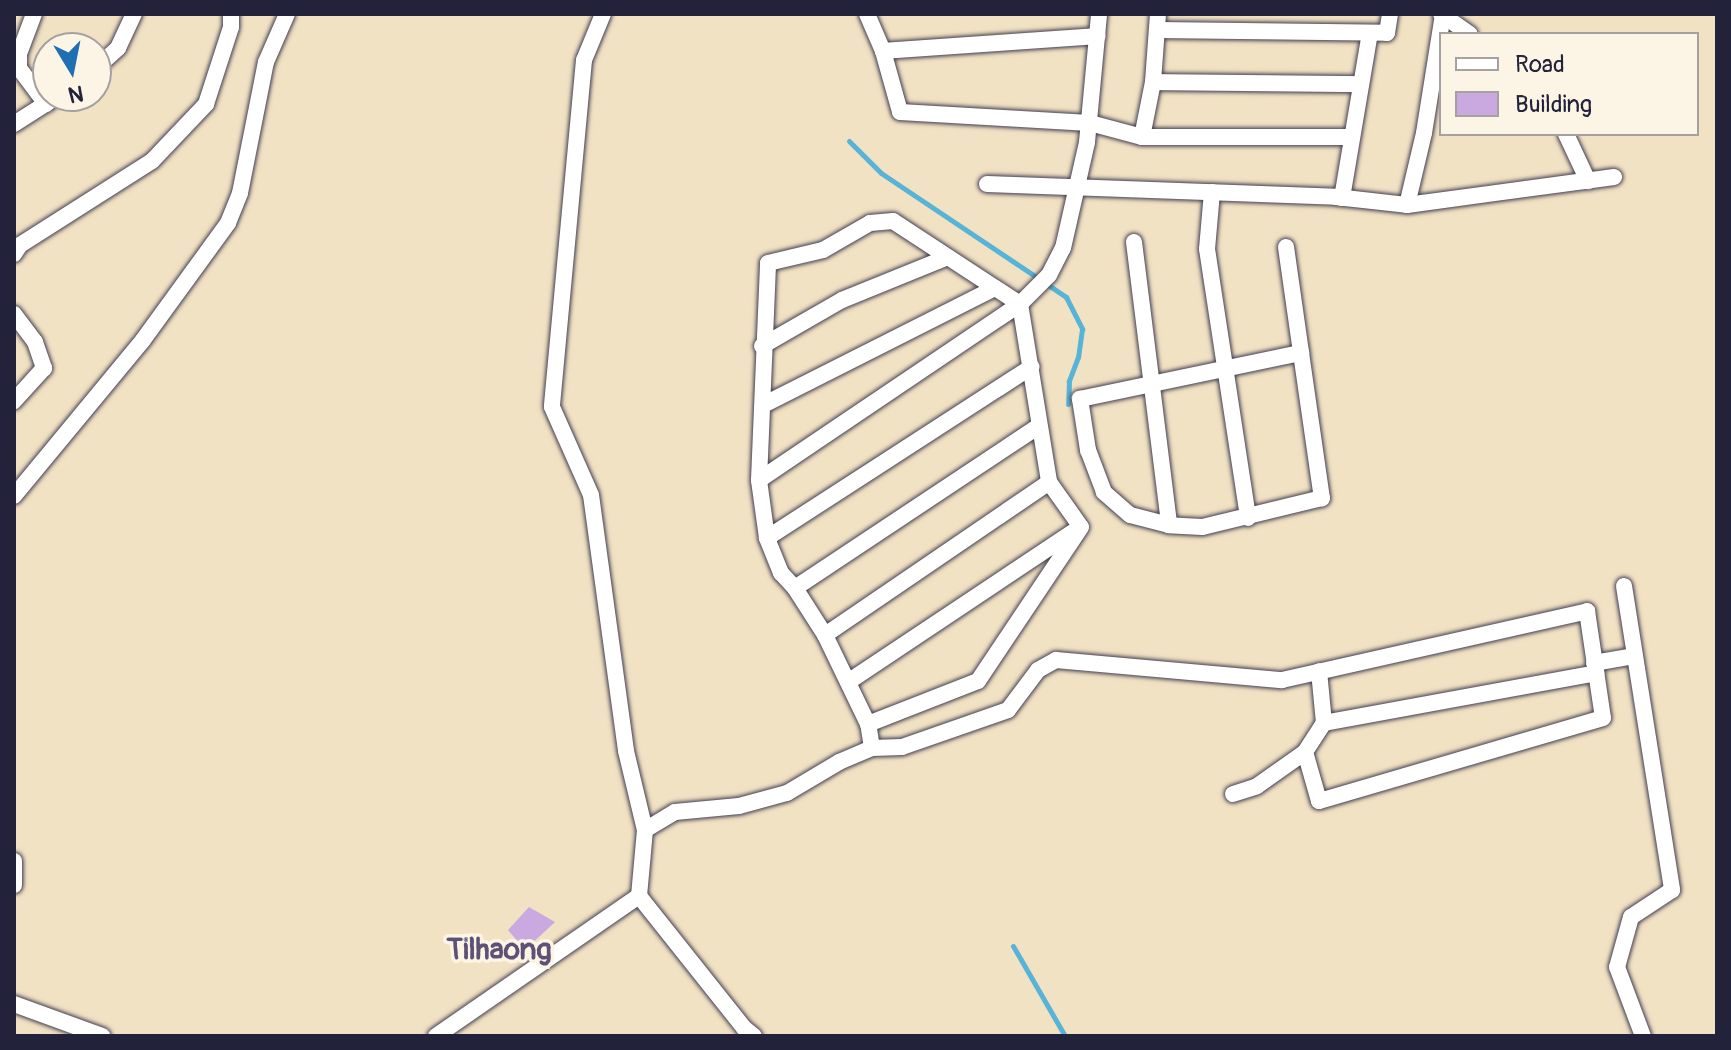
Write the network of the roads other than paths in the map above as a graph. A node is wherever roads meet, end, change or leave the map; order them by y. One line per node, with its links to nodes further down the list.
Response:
1 (34, 14): 17 (street)
2 (134, 14): 16 (street)
3 (231, 14): 37 (street)
4 (287, 14): 52 (street)
5 (603, 14): 69 (street)
6 (867, 14): 15 (street)
7 (1099, 14): 14 (street)
8 (1390, 14): 12 (street)
9 (1442, 14): 11 (street)
10 (1157, 22): 12 (street); 18 (street)
11 (1467, 32)
12 (1370, 33): 19 (street)
13 (1439, 34): 24 (street)
14 (1097, 36): 15 (street); 21 (street)
15 (883, 51): 21 (street)
16 (112, 53)
17 (32, 81)
18 (1153, 82): 19 (street); 26 (street)
19 (1361, 84): 27 (street)
20 (33, 112): 22 (street)
21 (1090, 123): 26 (street); 31 (street)
22 (14, 124)
23 (1439, 131): 24 (street)
24 (1424, 133): 34 (street)
25 (1567, 136): 29 (street)
26 (1142, 137): 27 (street)
27 (1352, 137): 33 (street)
28 (1614, 177): 29 (street)
29 (1588, 181): 34 (street)
30 (987, 184): 31 (street)
31 (1076, 186): 32 (street); 40 (street)
32 (1212, 192): 33 (street); 45 (street)
33 (1342, 198): 34 (street)
34 (1407, 205)
35 (1134, 242): 46 (street)
36 (1286, 247): 43 (street)
37 (14, 254)
38 (948, 257): 39 (street); 42 (street); 42 (street)
39 (995, 288): 40 (street); 48 (street)
40 (1020, 304): 44 (street); 50 (street)
41 (14, 314): 47 (street)
42 (762, 346): 48 (street)
43 (1301, 353): 45 (street); 53 (street)
44 (1031, 367): 49 (street); 56 (street)
45 (1225, 368): 46 (street); 53 (street)
46 (1151, 382): 54 (street); 54 (street)
47 (14, 401)
48 (763, 405): 50 (street)
49 (1037, 427): 51 (street); 58 (street)
50 (759, 480): 56 (street)
51 (1049, 482): 55 (street); 59 (street)
52 (14, 496)
53 (1248, 518): 54 (street)
54 (1169, 525)
55 (1081, 527): 63 (street); 65 (street)
56 (767, 538): 58 (street)
57 (1624, 586): 60 (street)
58 (795, 588): 59 (street)
59 (825, 635): 63 (street)
60 (1633, 656): 61 (street); 77 (street)
61 (1595, 668): 62 (street); 64 (street); 67 (street)
62 (1319, 671): 64 (street); 66 (street)
63 (848, 682): 65 (street)
64 (1324, 723): 67 (street)
65 (868, 724): 66 (street)
66 (872, 748): 69 (street)
67 (1305, 752): 68 (street)
68 (1233, 794)
69 (645, 830): 72 (street)
70 (14, 861): 71 (street)
71 (14, 885)
72 (639, 896): 75 (street); 76 (street)
73 (14, 1004): 74 (street)
74 (102, 1036)
75 (436, 1036)
76 (754, 1036)
77 (1643, 1036)

